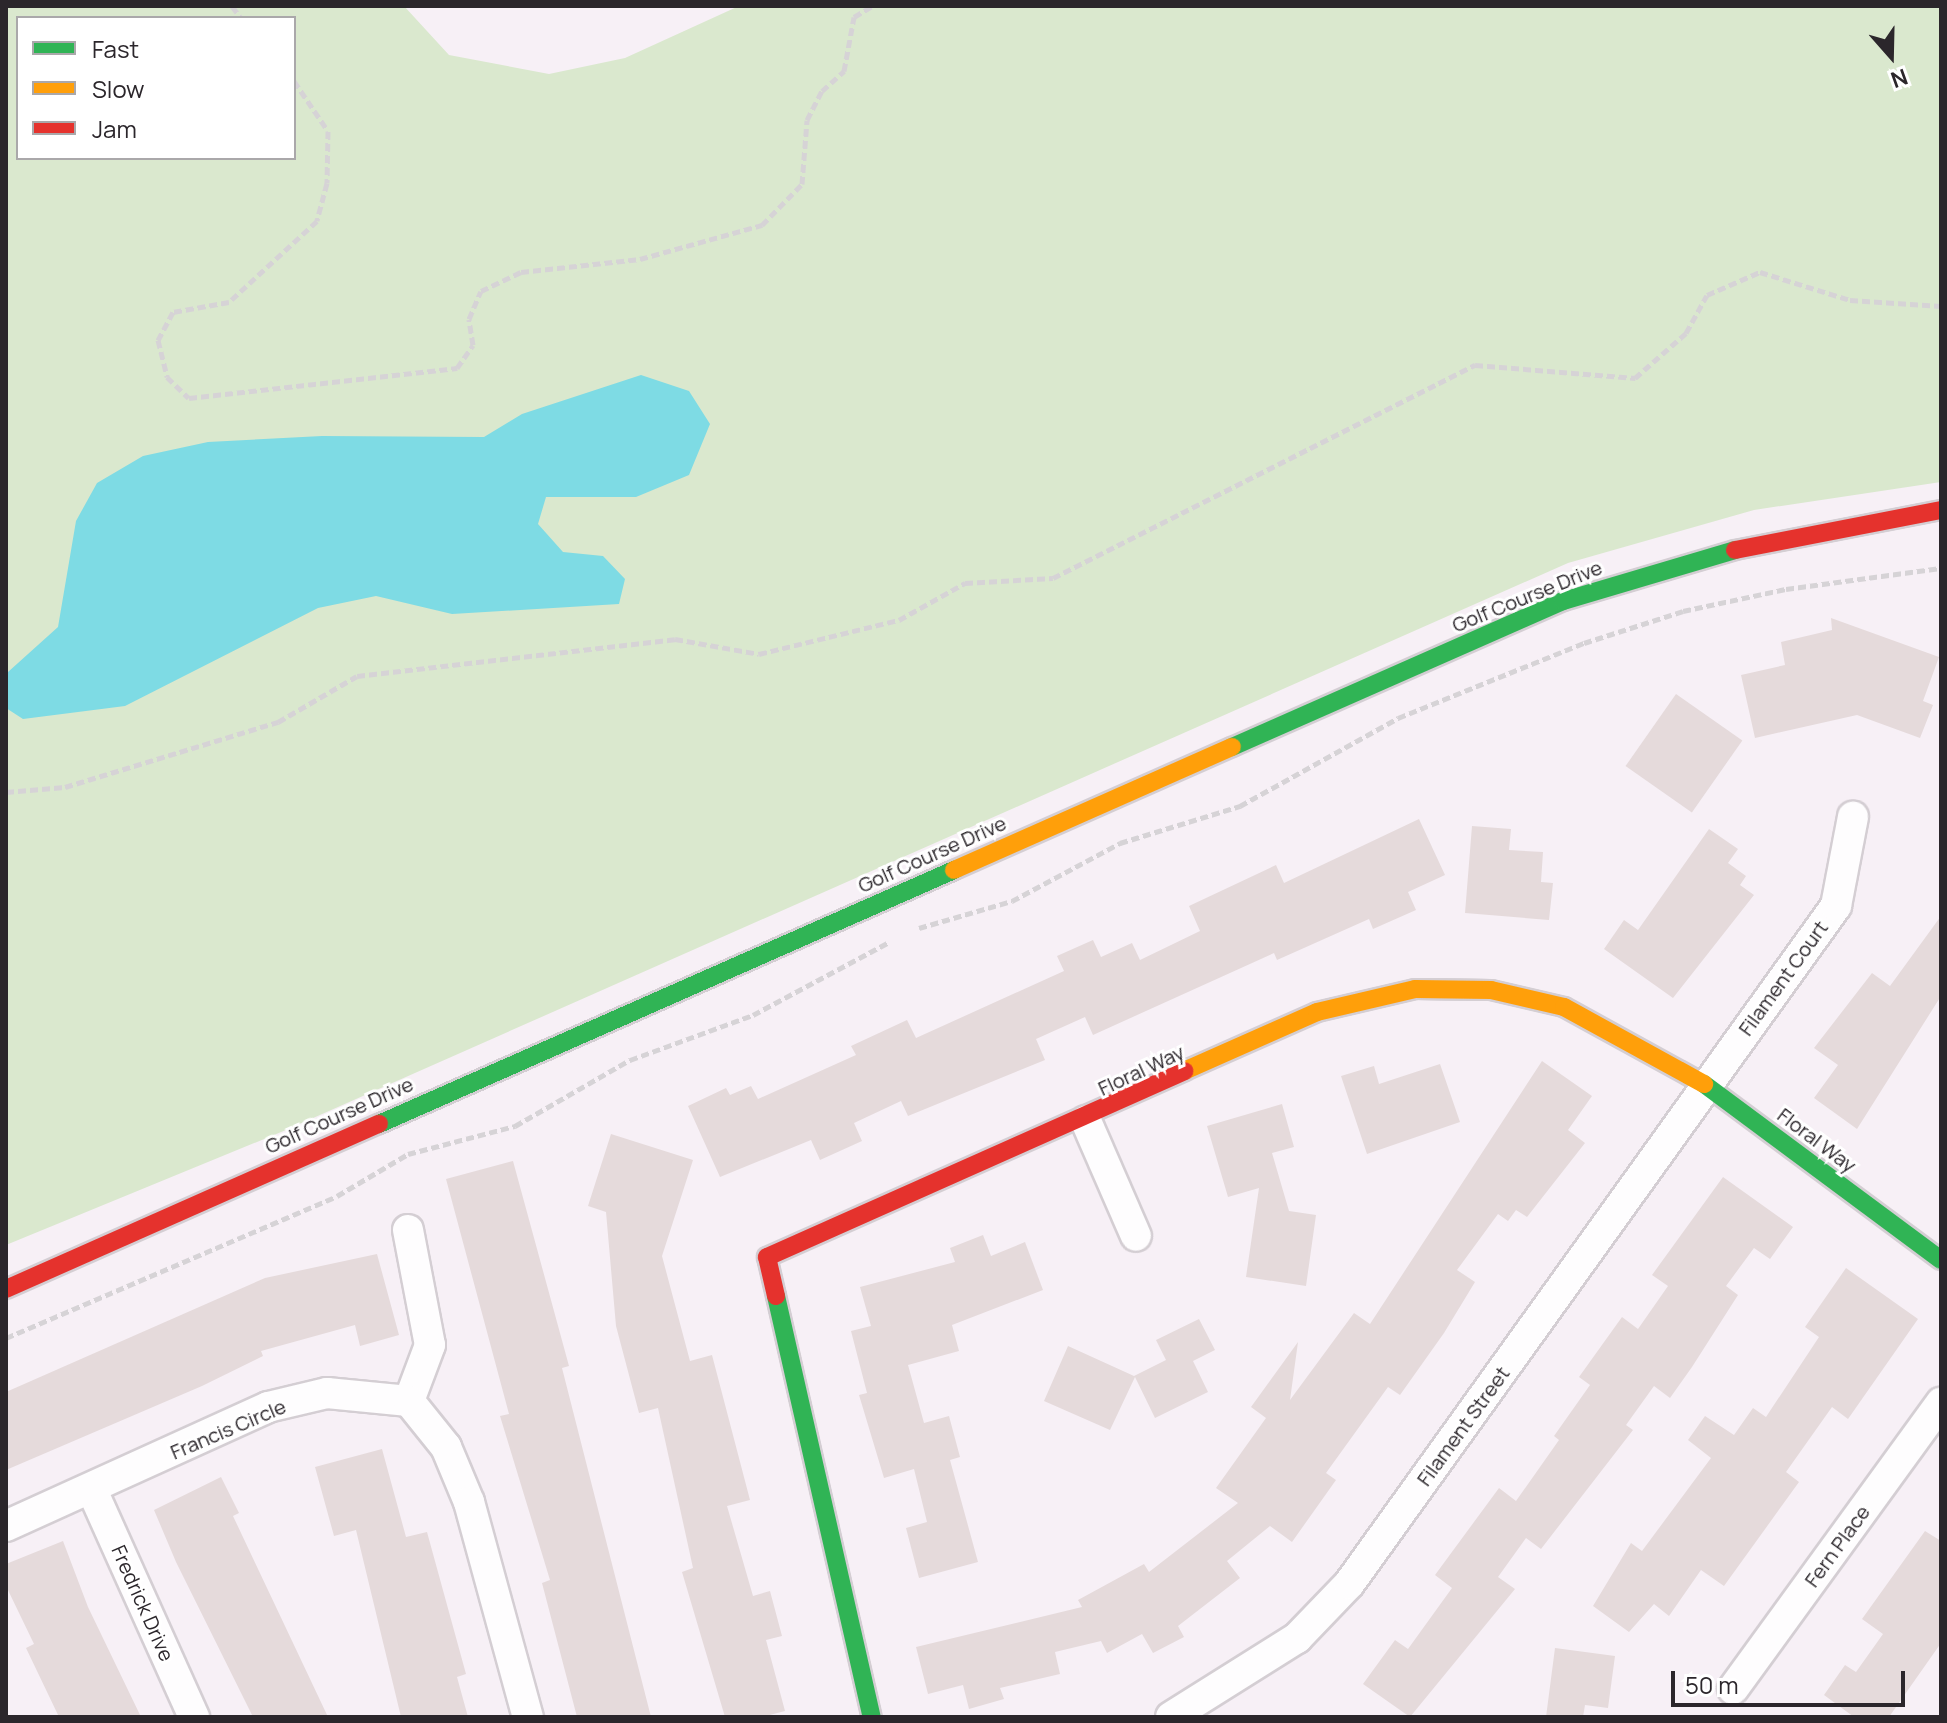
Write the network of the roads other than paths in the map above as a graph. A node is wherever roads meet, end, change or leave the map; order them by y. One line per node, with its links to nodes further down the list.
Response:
1 (1941, 510): 2 (street, Golf Course Drive)
2 (1895, 521): 3 (street, Golf Course Drive); 10 (street, Golf Course Drive)
3 (1941, 522)
4 (1853, 817): 5 (street, Filament Court)
5 (1706, 1085): 6 (street, Floral Way); 9 (street, Floral Way); 19 (street, Filament Street)
6 (1086, 1121): 8 (street); 18 (street, Floral Way)
7 (408, 1230): 11 (street)
8 (1136, 1236)
9 (1941, 1260)
10 (6, 1289)
11 (409, 1401): 13 (street, Francis Circle); 17 (street)
12 (1941, 1403): 15 (street, Fern Place)
13 (92, 1490): 14 (street, Francis Circle); 16 (street, Fredrick Drive)
14 (6, 1526)
15 (1733, 1689)
16 (194, 1717)
17 (528, 1717)
18 (872, 1717)
19 (1171, 1717)

